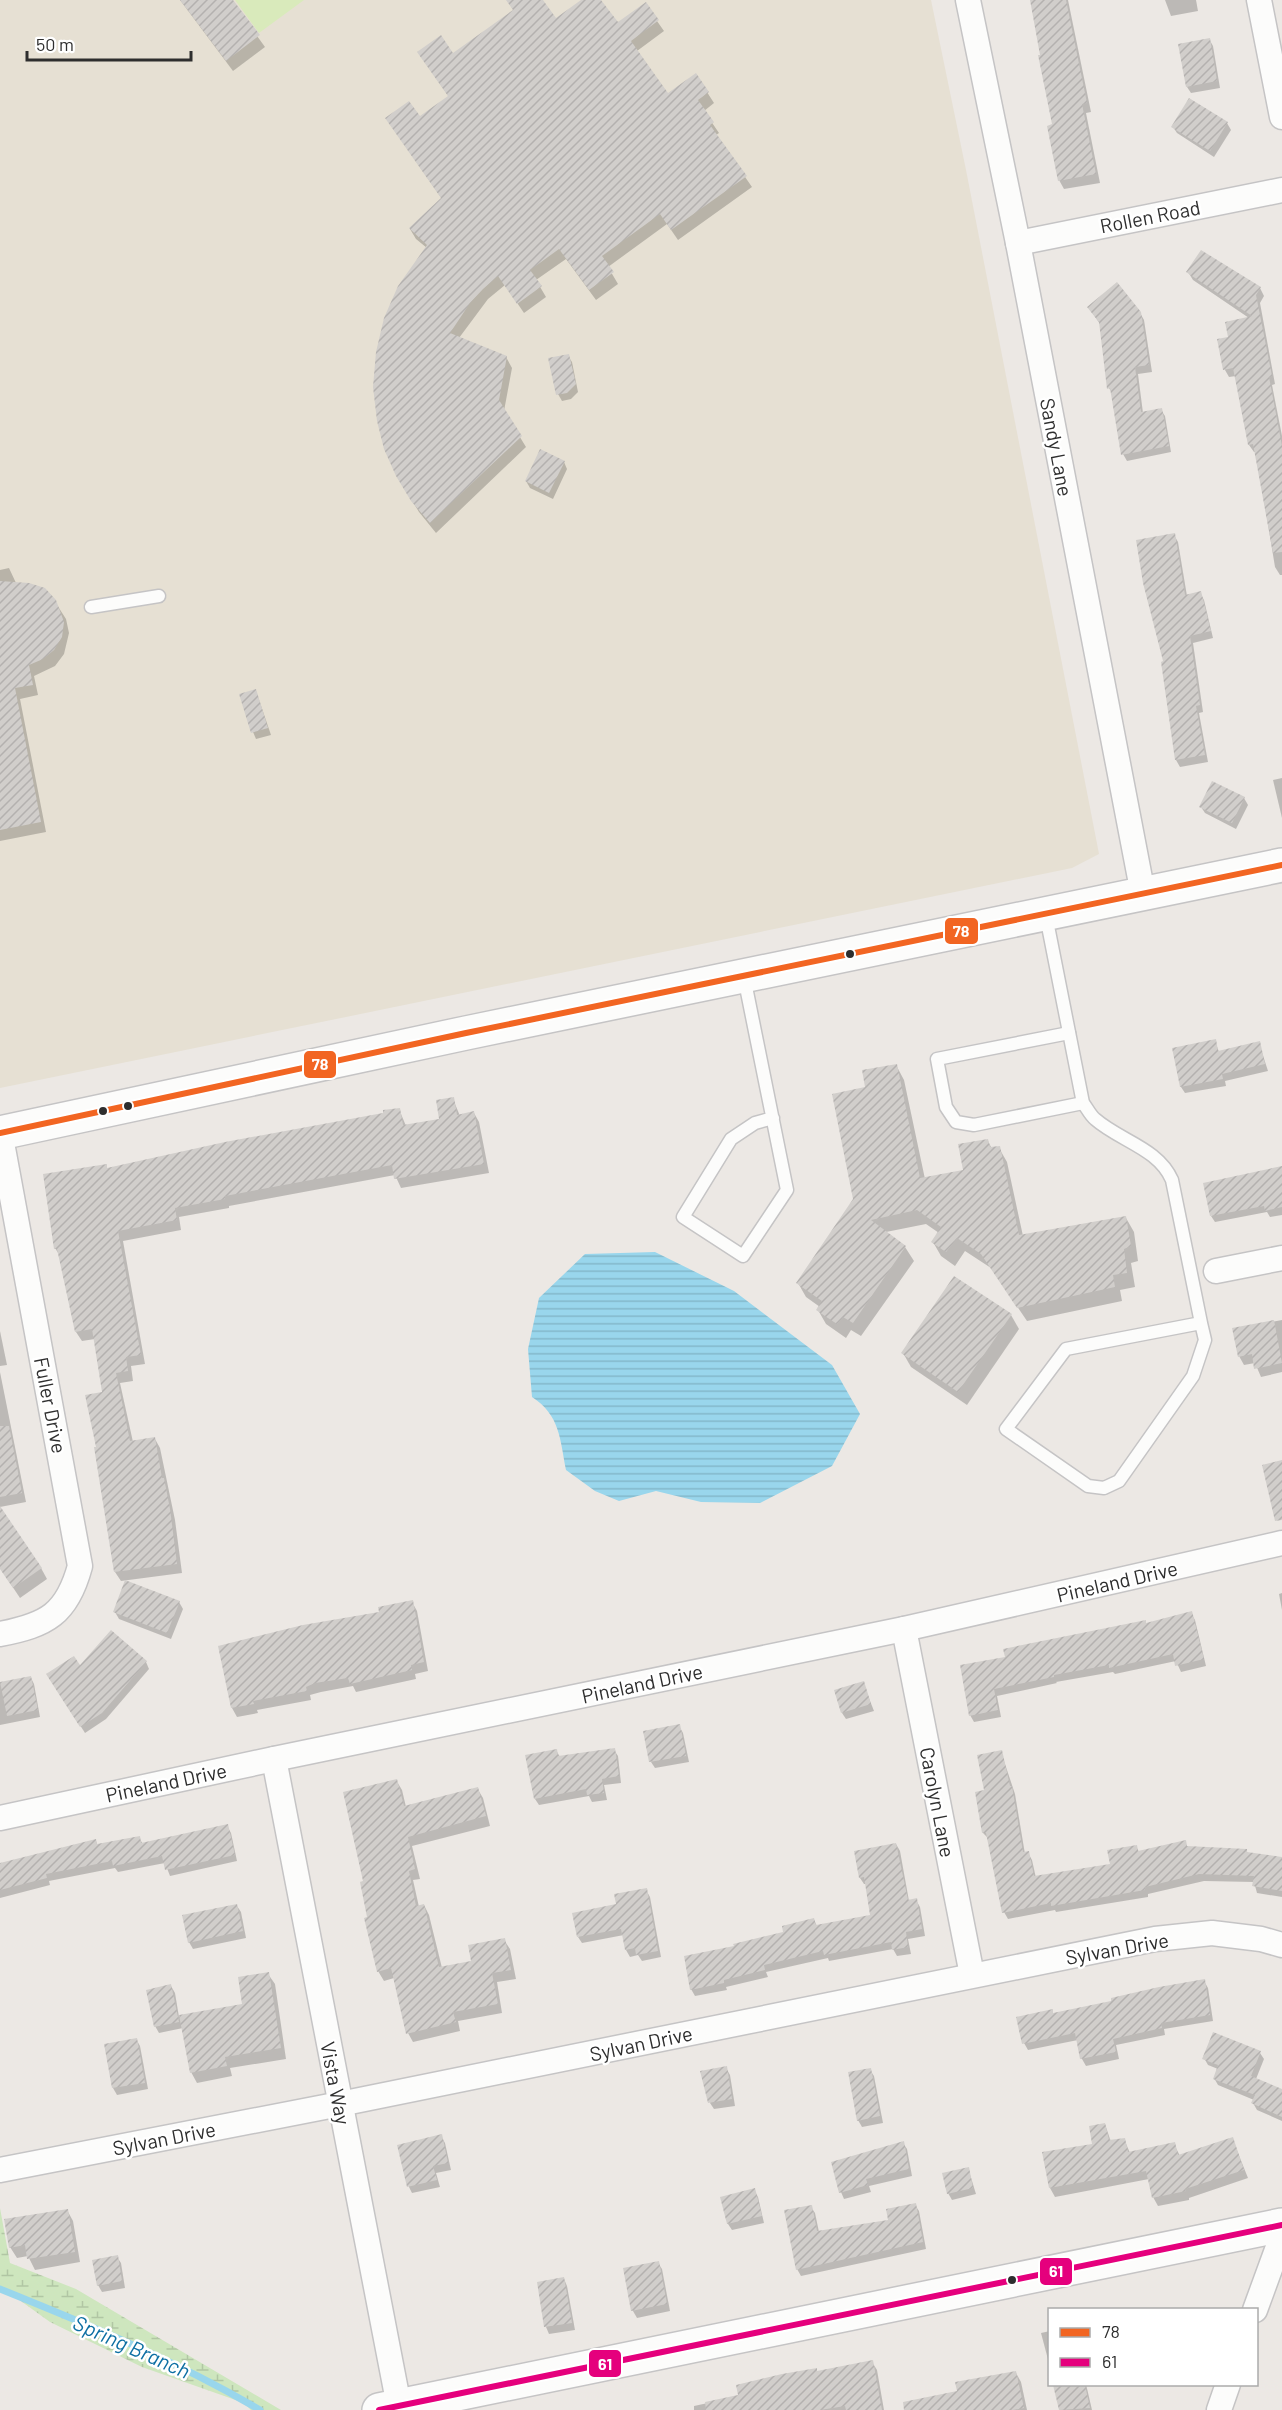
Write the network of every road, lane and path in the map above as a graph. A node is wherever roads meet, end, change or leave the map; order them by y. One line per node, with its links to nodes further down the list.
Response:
1 (968, 0): 5 (street, Sandy Lane)
2 (1259, 0): 3 (street)
3 (1282, 117)
4 (1282, 190): 5 (street, Rollen Road)
5 (1018, 243): 9 (street, Sandy Lane)
6 (159, 596): 7 (lane)
7 (92, 607)
8 (1282, 865): 9 (street)
9 (1143, 894): 10 (street)
10 (1045, 915): 11 (street); 12 (lane)
11 (743, 976): 14 (lane); 15 (street)
12 (1070, 1033): 13 (lane); 13 (lane)
13 (1083, 1103): 18 (lane)
14 (773, 1118): 14 (lane)
15 (0, 1132): 21 (street, Fuller Drive)
16 (1282, 1258): 17 (street)
17 (1216, 1271)
18 (1202, 1323): 18 (lane)
19 (1282, 1543): 20 (street, Pineland Drive)
20 (904, 1629): 22 (street, Pineland Drive); 25 (street, Carolyn Lane)
21 (0, 1634)
22 (274, 1759): 23 (street, Pineland Drive); 26 (street, Vista Way)
23 (0, 1818)
24 (1282, 1945): 25 (street, Sylvan Drive)
25 (972, 1975): 26 (street, Sylvan Drive)
26 (340, 2104): 27 (street, Sylvan Drive); 32 (street, Vista Way)
27 (0, 2170)
28 (1282, 2225): 32 (street)
29 (1282, 2236): 30 (street)
30 (1256, 2308)
31 (1228, 2386): 33 (street)
32 (389, 2408)
33 (1219, 2410)

